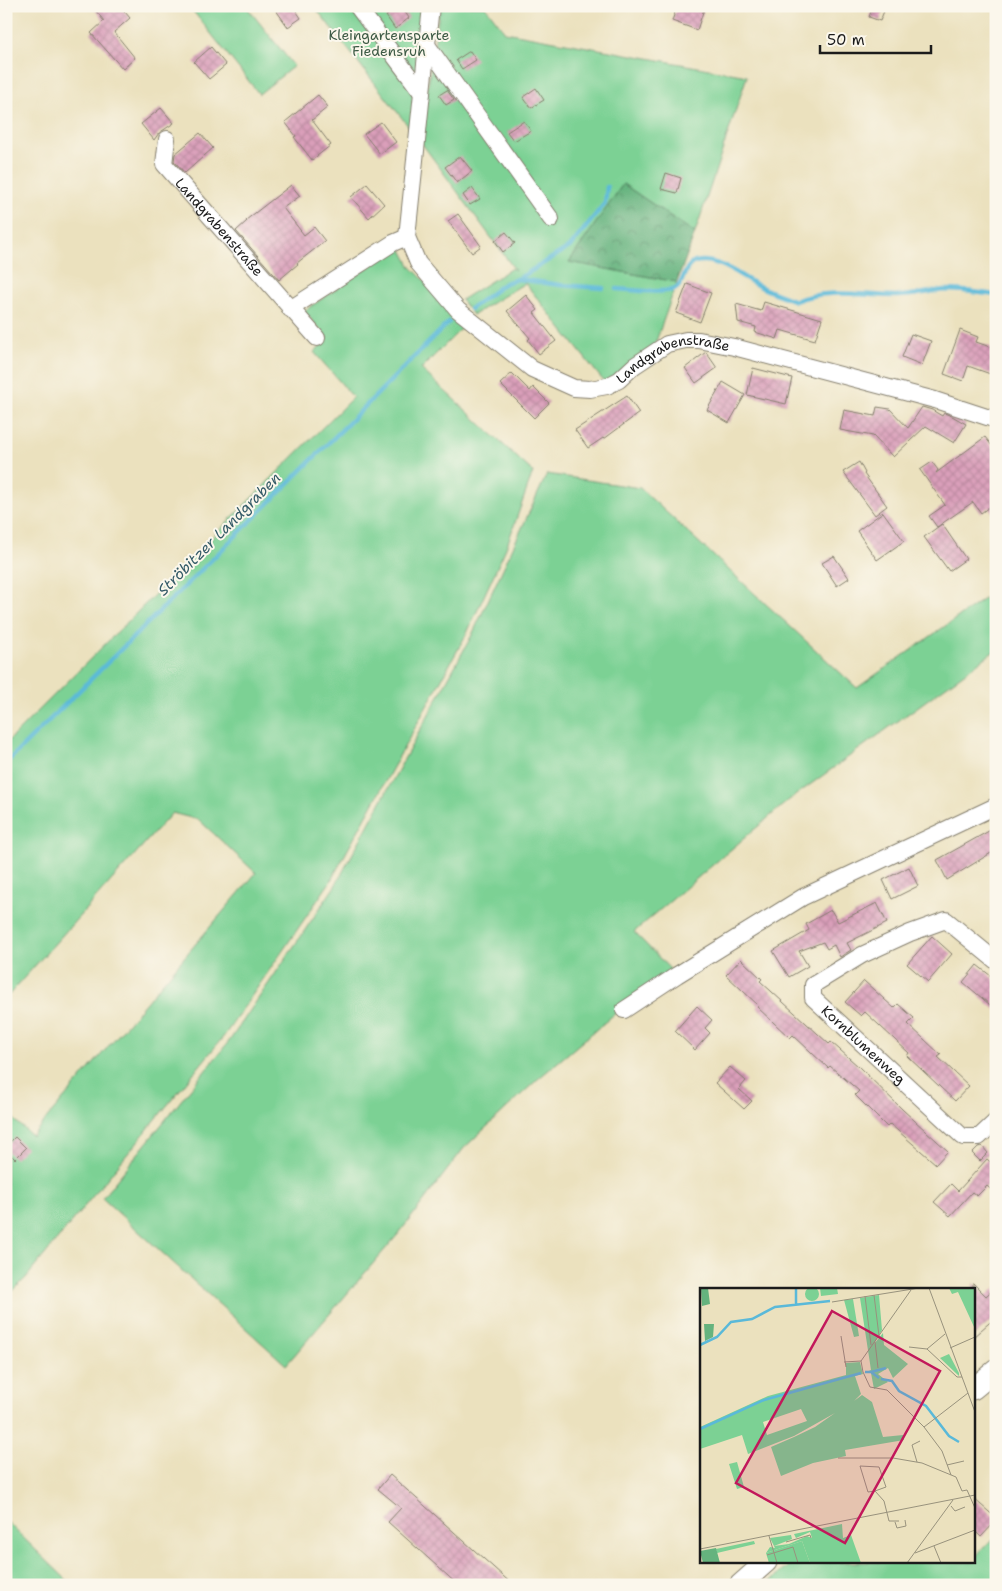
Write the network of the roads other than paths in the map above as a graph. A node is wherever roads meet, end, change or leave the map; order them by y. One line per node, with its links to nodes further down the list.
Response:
1 (357, 6): 4 (street)
2 (432, 6): 3 (street, Landgrabenstraße)
3 (427, 45): 4 (street, Landgrabenstraße); 6 (street)
4 (422, 92): 7 (street, Landgrabenstraße)
5 (167, 140): 8 (street, Landgrabenstraße)
6 (551, 219)
7 (407, 237): 8 (street); 10 (street, Landgrabenstraße)
8 (290, 309): 9 (street, Landgrabenstraße)
9 (317, 338)
10 (996, 420)
11 (996, 806): 13 (street)
12 (996, 962): 14 (street, Kornblumenweg)
13 (624, 1010)
14 (996, 1121)
15 (996, 1370): 16 (main road)
16 (974, 1388)
17 (764, 1564): 18 (main road)
18 (740, 1585)

